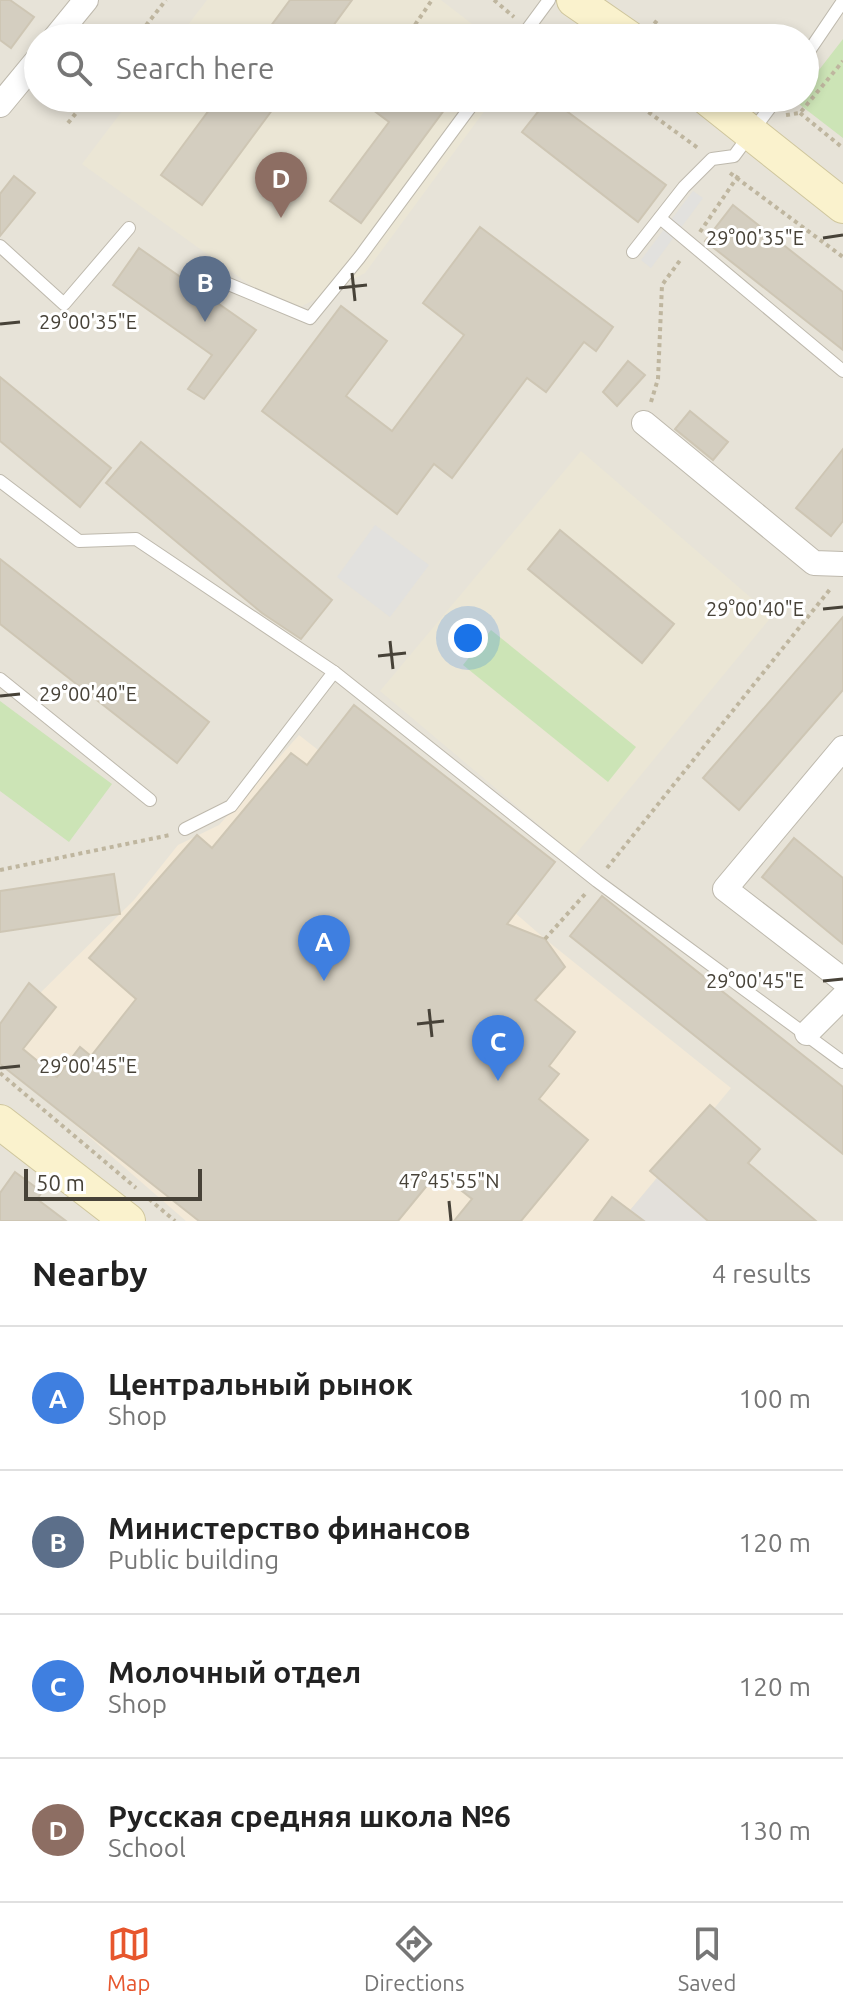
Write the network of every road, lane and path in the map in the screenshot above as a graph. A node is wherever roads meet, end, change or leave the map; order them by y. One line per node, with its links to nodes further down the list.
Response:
1 (86, 0): 7 (street)
2 (166, 0): 8 (path)
3 (432, 0): 9 (path)
4 (549, 0): 10 (lane)
5 (574, 0): 11 (main road)
6 (843, 1): 12 (lane)
7 (66, 24)
8 (147, 24)
9 (416, 24)
10 (531, 24)
11 (609, 24)
12 (819, 36)
13 (843, 61): 15 (path)
14 (24, 76): 16 (street)
15 (819, 90)
16 (0, 105)
17 (77, 112): 23 (path)
18 (467, 112): 35 (lane)
19 (648, 112): 26 (path)
20 (734, 112): 24 (main road)
21 (769, 112): 24 (lane)
22 (800, 113): 24 (path); 25 (path)
23 (68, 123)
24 (761, 126): 26 (lane); 28 (main road)
25 (843, 148)
26 (712, 159): 27 (path); 29 (lane)
27 (738, 180): 31 (path); 34 (path)
28 (843, 206)
29 (660, 218): 31 (lane); 33 (lane)
30 (129, 228): 32 (lane)
31 (692, 244): 36 (lane); 37 (path)
32 (0, 246)
33 (633, 252)
34 (843, 257)
35 (214, 278)
36 (843, 371)
37 (644, 423): 39 (street)
38 (0, 481): 40 (lane)
39 (838, 575): 46 (path)
40 (334, 672): 44 (lane); 46 (lane)
41 (0, 679): 43 (lane)
42 (843, 748): 48 (street)
43 (150, 800)
44 (185, 829): 45 (path)
45 (0, 870)
46 (597, 881): 47 (path); 50 (lane)
47 (545, 939)
48 (843, 980)
49 (843, 997): 50 (street)
50 (807, 1033): 51 (lane)
51 (843, 1062)
52 (0, 1073): 55 (path)
53 (0, 1122): 54 (main road)
54 (128, 1221)
55 (175, 1221)

